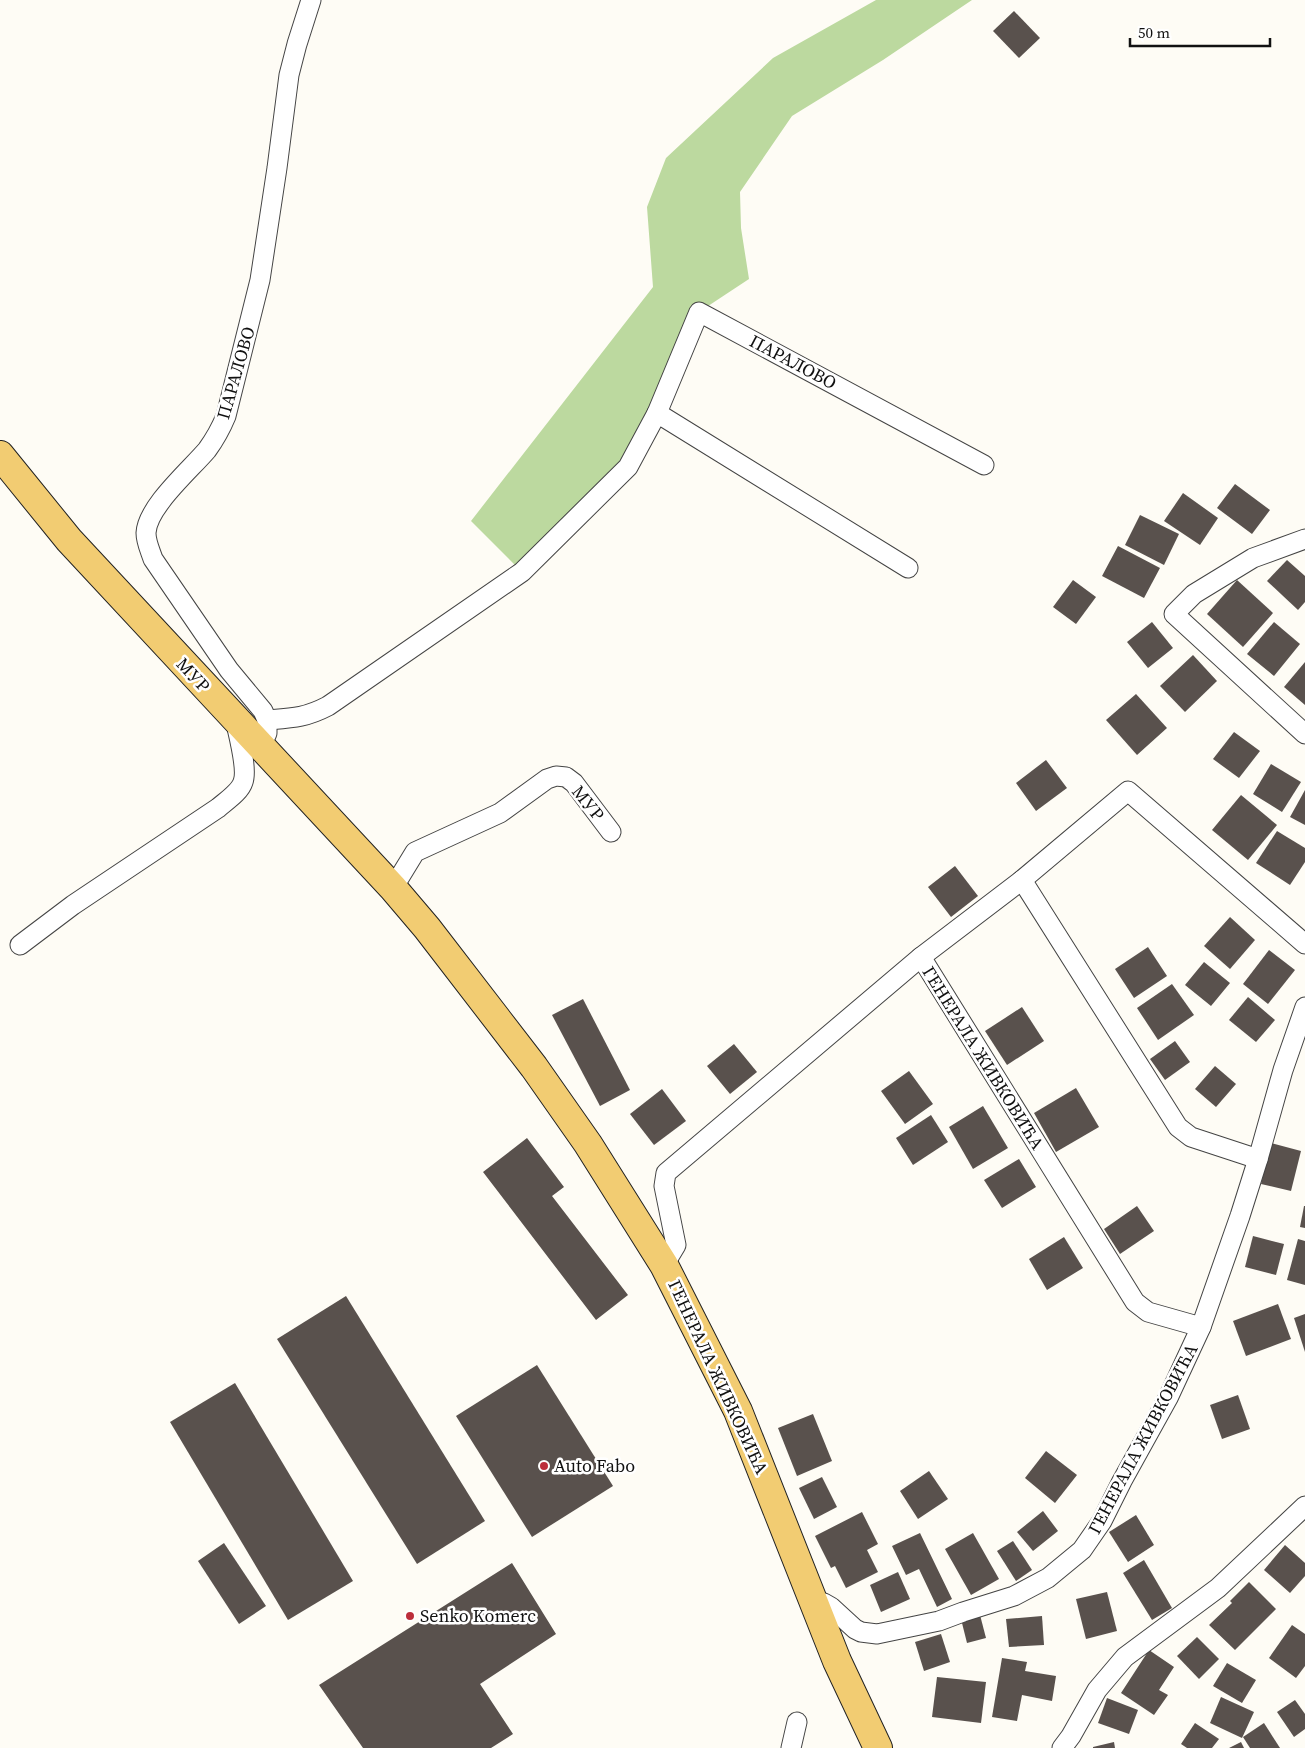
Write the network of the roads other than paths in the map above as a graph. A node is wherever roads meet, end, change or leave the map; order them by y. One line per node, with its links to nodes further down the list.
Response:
1 (311, 0): 8 (street, ПАРАЛОВО)
2 (657, 413): 4 (street, ПАРАЛОВО); 6 (street); 8 (street, ПАРАЛОВО)
3 (0, 455): 7 (main road, МУР)
4 (984, 465)
5 (1305, 539): 9 (street)
6 (908, 568)
7 (235, 719): 10 (main road, МУР); 15 (street)
8 (267, 720): 10 (street)
9 (1305, 734)
10 (261, 746): 13 (main road, МУР)
11 (612, 832): 13 (street, МУР)
12 (1022, 880): 14 (street, ГЕНЕРАЛА ЖИВКОВИЋА); 16 (street, ГЕНЕРАЛА ЖИВКОВИЋА); 19 (street)
13 (393, 888): 17 (main road, МУР)
14 (1305, 944)
15 (20, 945)
16 (921, 957): 20 (street, ГЕНЕРАЛА ЖИВКОВИЋА); 21 (street, ГЕНЕРАЛА ЖИВКОВИЋА)
17 (454, 962): 20 (main road, ГЕНЕРАЛА ЖИВКОВИЋА)
18 (1305, 1007): 19 (street, ГЕНЕРАЛА ЖИВКОВИЋА)
19 (1258, 1158): 21 (street, ГЕНЕРАЛА ЖИВКОВИЋА)
20 (664, 1265): 23 (main road, ГЕНЕРАЛА ЖИВКОВИЋА)
21 (1202, 1327): 23 (street, ГЕНЕРАЛА ЖИВКОВИЋА)
22 (1305, 1506): 27 (street)
23 (814, 1602): 26 (main road, ГЕНЕРАЛА ЖИВКОВИЋА)
24 (797, 1722): 25 (street)
25 (791, 1748)
26 (878, 1748)
27 (1062, 1748)

